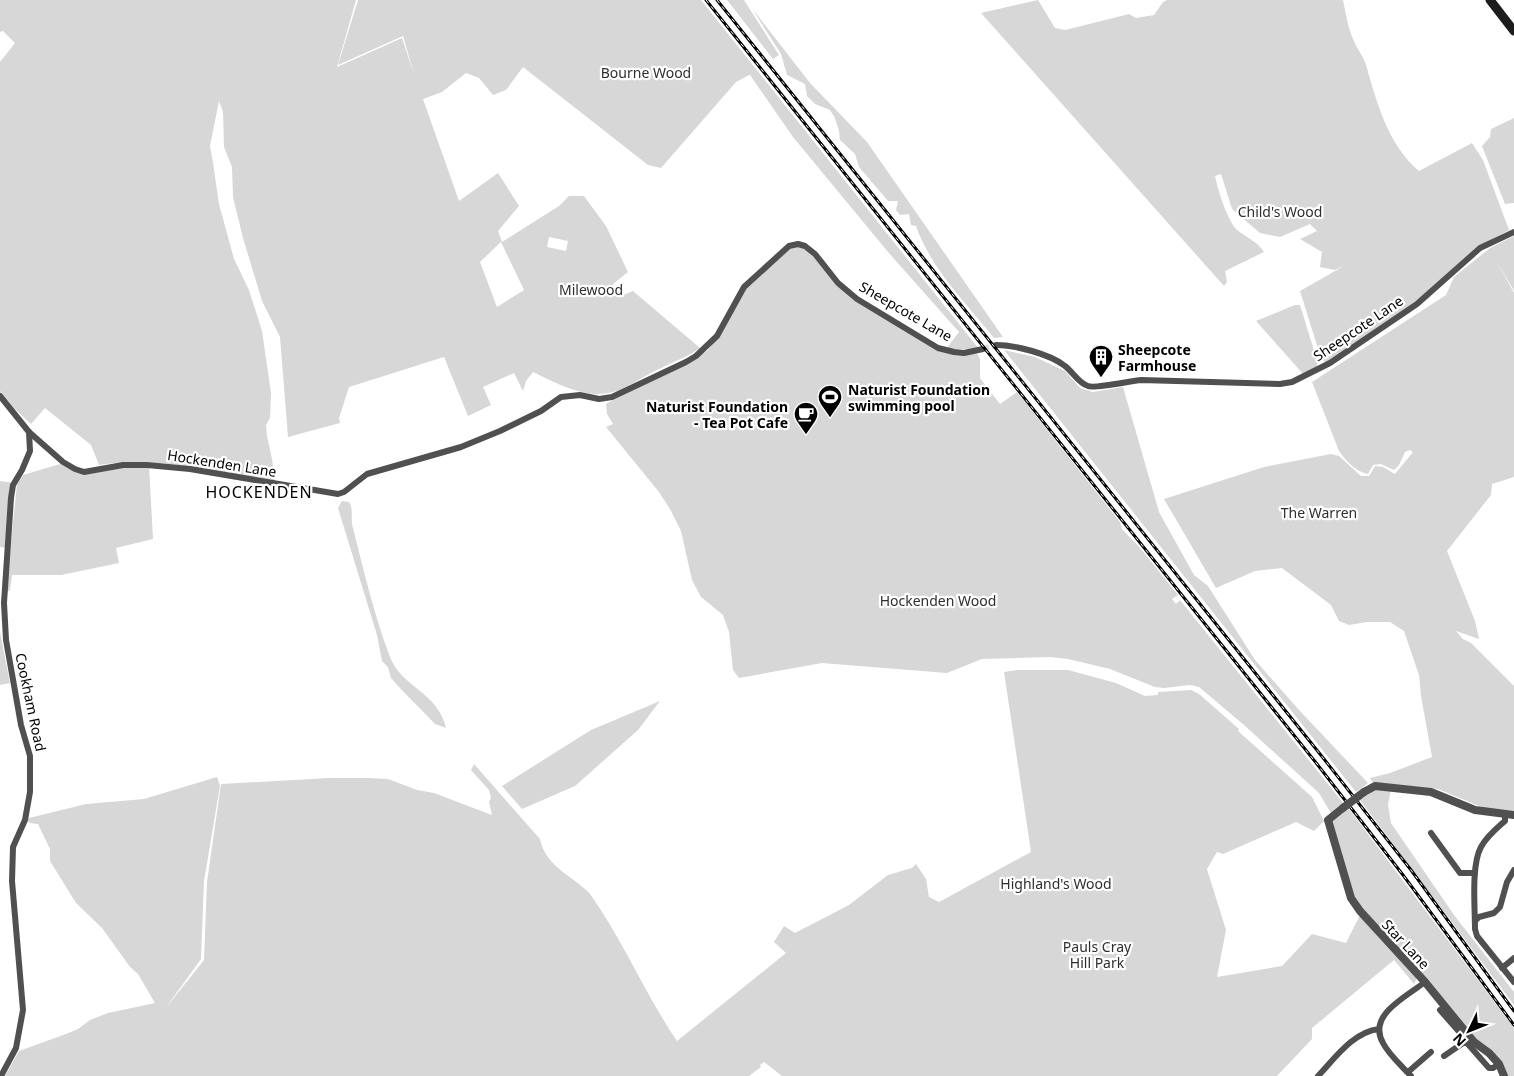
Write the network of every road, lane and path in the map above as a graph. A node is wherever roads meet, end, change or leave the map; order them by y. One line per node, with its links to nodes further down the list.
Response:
1 (1490, 0): 2 (main road)
2 (1514, 31)
3 (1514, 232): 4 (street, Sheepcote Lane)
4 (996, 345)
5 (984, 350): 7 (street, Sheepcote Lane)
6 (0, 396): 8 (street, Hockenden Lane)
7 (599, 399): 9 (street, Hockenden Lane)
8 (29, 432): 9 (street, Hockenden Lane); 10 (street, Cookham Road)
9 (42, 444): 10 (street)
10 (30, 451): 27 (street, Cookham Road)
11 (1510, 815): 14 (street); 18 (street, Star Lane, bridge)
12 (1431, 833): 14 (street)
13 (1514, 870): 15 (street)
14 (1475, 873): 15 (street)
15 (1475, 921): 17 (street)
16 (1514, 958): 17 (street)
17 (1502, 968): 19 (street)
18 (1425, 982): 21 (street); 25 (street, Star Lane)
19 (1514, 982)
20 (1440, 1010): 22 (street)
21 (1379, 1029): 26 (street); 28 (street)
22 (1467, 1043): 24 (street); 25 (street)
23 (1431, 1052): 26 (street)
24 (1444, 1056)
25 (1499, 1064): 29 (street, Star Lane)
26 (1409, 1074)
27 (1, 1076)
28 (1318, 1076)
29 (1504, 1076)

